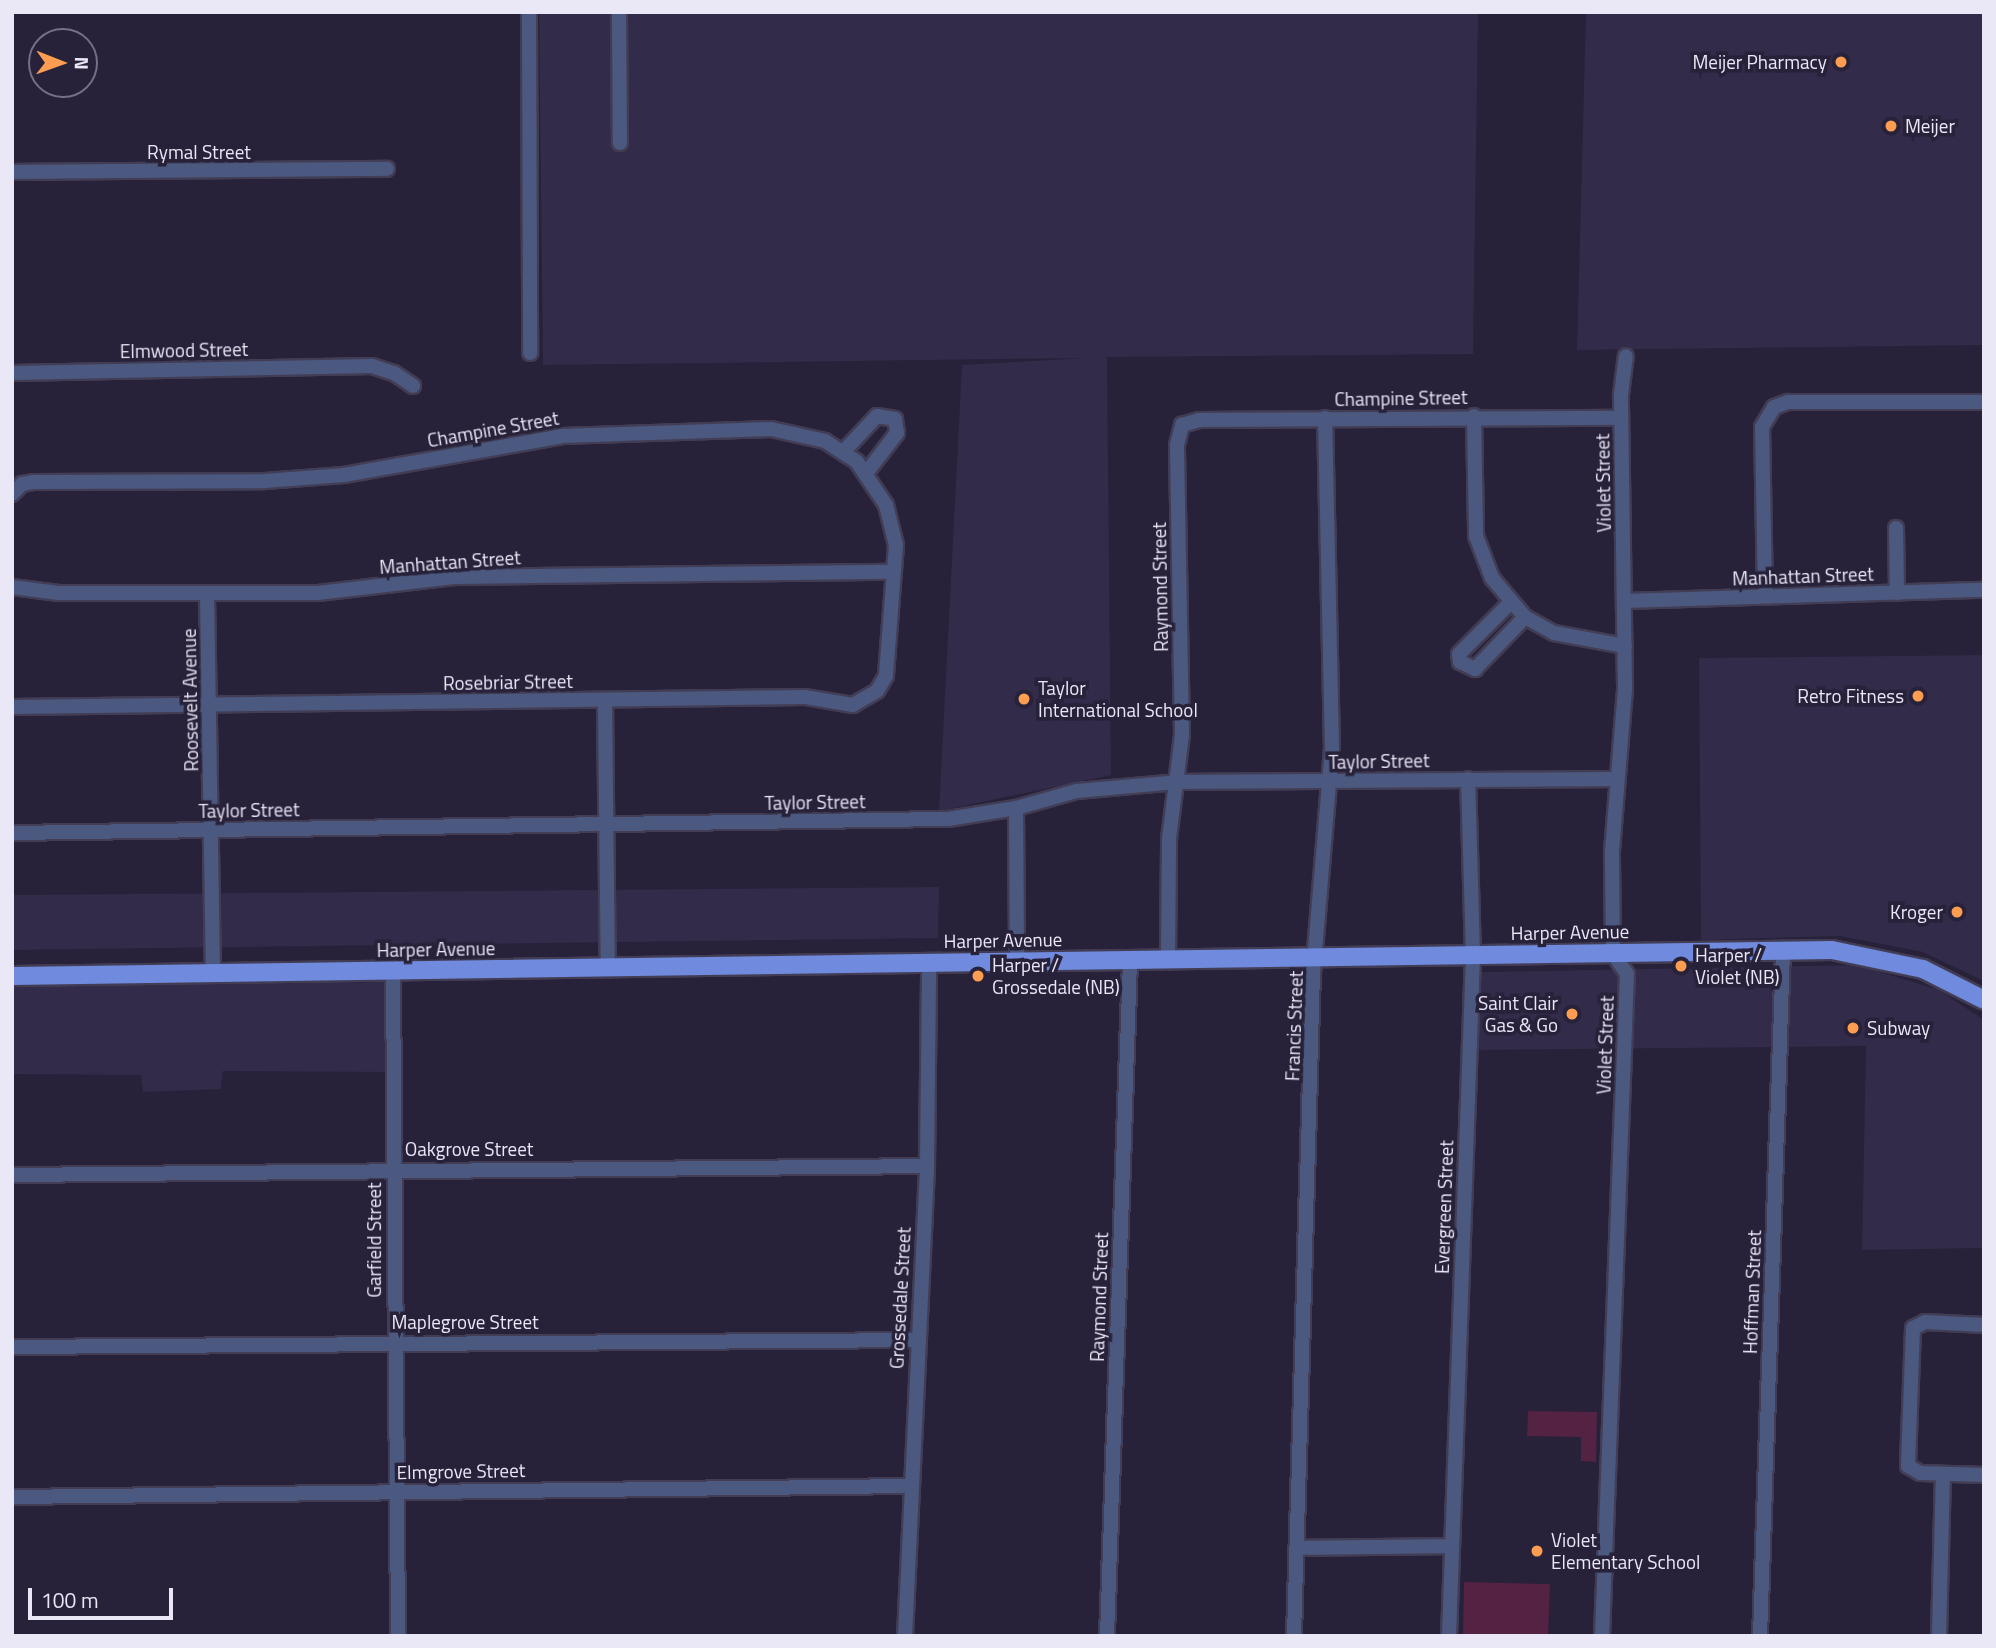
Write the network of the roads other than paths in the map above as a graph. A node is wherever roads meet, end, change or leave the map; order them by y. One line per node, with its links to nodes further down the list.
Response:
1 (529, 12): 6 (street)
2 (619, 12): 3 (street)
3 (620, 142)
4 (387, 169): 5 (street, Rymal Street)
5 (12, 172)
6 (530, 353)
7 (1626, 356): 13 (street, Violet Street)
8 (12, 373): 9 (street, Elmwood Street)
9 (412, 386)
10 (1984, 402): 24 (street)
11 (1474, 416): 12 (street, Champine Street); 13 (street, Champine Street); 26 (street)
12 (1325, 418): 14 (street, Champine Street); 34 (street, Francis Street)
13 (1622, 418): 25 (street, Violet Street)
14 (1182, 425): 35 (street, Raymond Street)
15 (844, 451): 16 (street, Champine Street); 16 (street); 17 (street, Champine Street)
16 (867, 472): 19 (street, Champine Street)
17 (12, 494)
18 (1895, 528): 22 (street)
19 (892, 572): 23 (street, Manhattan Street); 29 (street, Rosebriar Street)
20 (12, 587): 23 (street, Manhattan Street)
21 (1984, 590): 22 (street, Manhattan Street)
22 (1897, 593): 24 (street, Manhattan Street)
23 (207, 594): 30 (street, Roosevelt Avenue)
24 (1765, 596): 25 (street, Manhattan Street)
25 (1624, 601): 28 (street, Violet Street)
26 (1510, 603): 27 (street); 27 (street)
27 (1525, 617): 28 (street)
28 (1625, 646): 33 (street, Violet Street)
29 (606, 700): 30 (street, Rosebriar Street); 37 (street)
30 (209, 705): 31 (street, Rosebriar Street); 38 (street, Roosevelt Avenue)
31 (12, 707)
32 (1468, 779): 33 (street, Taylor Street); 34 (street, Taylor Street); 43 (street, Evergreen Street)
33 (1615, 779): 41 (street, Violet Street)
34 (1331, 781): 35 (street, Taylor Street); 42 (street, Francis Street)
35 (1177, 782): 36 (street, Taylor Street); 44 (street, Raymond Street)
36 (1016, 808): 37 (street, Taylor Street); 46 (street)
37 (607, 825): 38 (street, Taylor Street); 48 (street)
38 (211, 830): 39 (street, Taylor Street); 50 (street, Roosevelt Avenue)
39 (12, 833)
40 (1783, 950): 41 (main road, Harper Avenue); 52 (main road, Harper Avenue); 73 (street, Hoffman Street)
41 (1614, 953): 43 (main road, Harper Avenue); 72 (street, Violet Street)
42 (1316, 956): 43 (main road, Harper Avenue); 44 (main road, Harper Avenue); 66 (street, Francis Street)
43 (1473, 956): 65 (street, Evergreen Street)
44 (1168, 959): 45 (main road, Harper Avenue)
45 (1130, 960): 46 (main road, Harper Avenue); 69 (street, Raymond Street)
46 (1017, 961): 47 (main road, Harper Avenue)
47 (929, 962): 48 (main road, Harper Avenue); 53 (street, Grossedale Street)
48 (608, 968): 49 (main road, Harper Avenue)
49 (393, 971): 50 (main road, Harper Avenue); 54 (street, Garfield Street)
50 (213, 973): 51 (main road, Harper Avenue)
51 (12, 976)
52 (1984, 1000)
53 (927, 1167): 54 (street, Oakgrove Street); 57 (street, Grossedale Street)
54 (393, 1168): 55 (street, Oakgrove Street); 58 (street, Garfield Street)
55 (12, 1175)
56 (1984, 1325): 60 (street)
57 (917, 1340): 58 (street, Maplegrove Street); 62 (street, Grossedale Street)
58 (393, 1342): 59 (street, Maplegrove Street); 63 (street, Garfield Street)
59 (12, 1348)
60 (1943, 1474): 61 (street); 74 (street)
61 (1984, 1475)
62 (911, 1486): 63 (street, Elmgrove Street); 68 (street, Grossedale Street)
63 (395, 1491): 64 (street, Elmgrove Street); 67 (street, Garfield Street)
64 (12, 1497)
65 (1452, 1546): 66 (street); 71 (street, Evergreen Street)
66 (1296, 1548): 70 (street, Francis Street)
67 (398, 1636)
68 (905, 1636)
69 (1107, 1636)
70 (1294, 1636)
71 (1449, 1636)
72 (1602, 1636)
73 (1760, 1636)
74 (1939, 1636)

